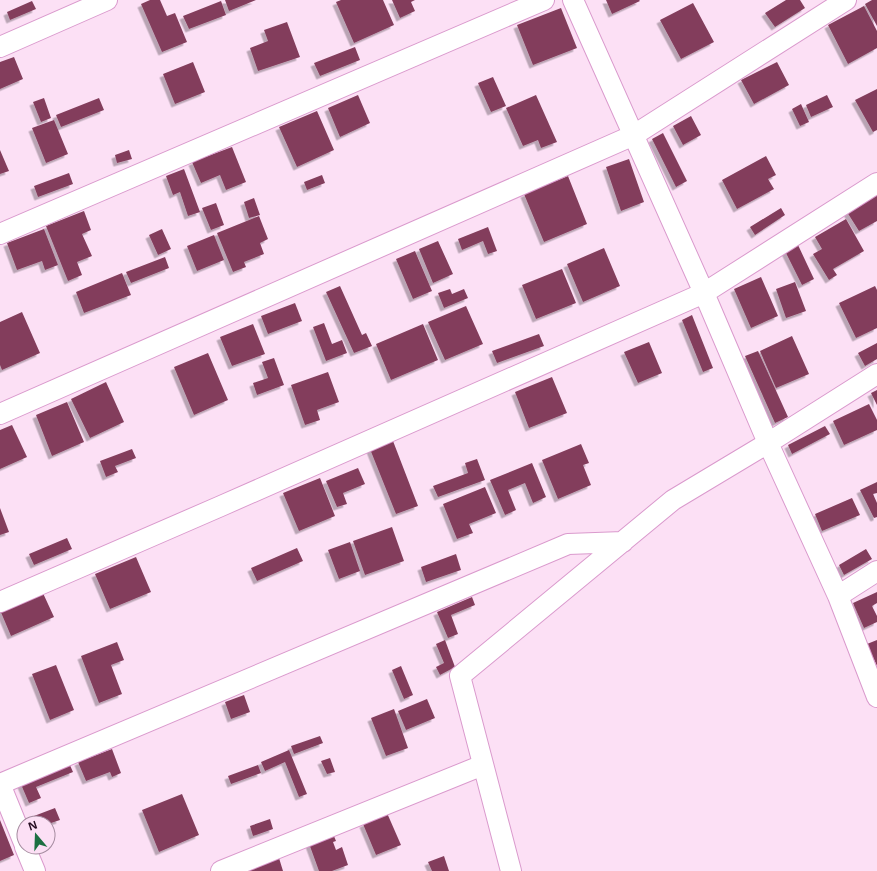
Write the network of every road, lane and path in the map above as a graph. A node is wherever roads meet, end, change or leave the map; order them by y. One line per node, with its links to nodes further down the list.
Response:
1 (107, 0): 5 (street)
2 (544, 0): 8 (street)
3 (573, 0): 6 (street)
4 (846, 0): 6 (street)
5 (0, 47)
6 (634, 136): 9 (street); 11 (street)
7 (877, 183): 9 (street)
8 (0, 234)
9 (704, 293): 12 (street); 16 (street)
10 (877, 374): 12 (street)
11 (0, 414)
12 (768, 443): 13 (street); 15 (street)
13 (623, 542): 18 (street); 19 (street)
14 (877, 571): 15 (street)
15 (838, 596): 17 (street)
16 (0, 602)
17 (877, 697)
18 (483, 765): 23 (street); 24 (street)
19 (0, 784): 20 (street)
20 (16, 823)
21 (29, 855): 22 (street)
22 (35, 871)
23 (221, 871)
24 (511, 871)

